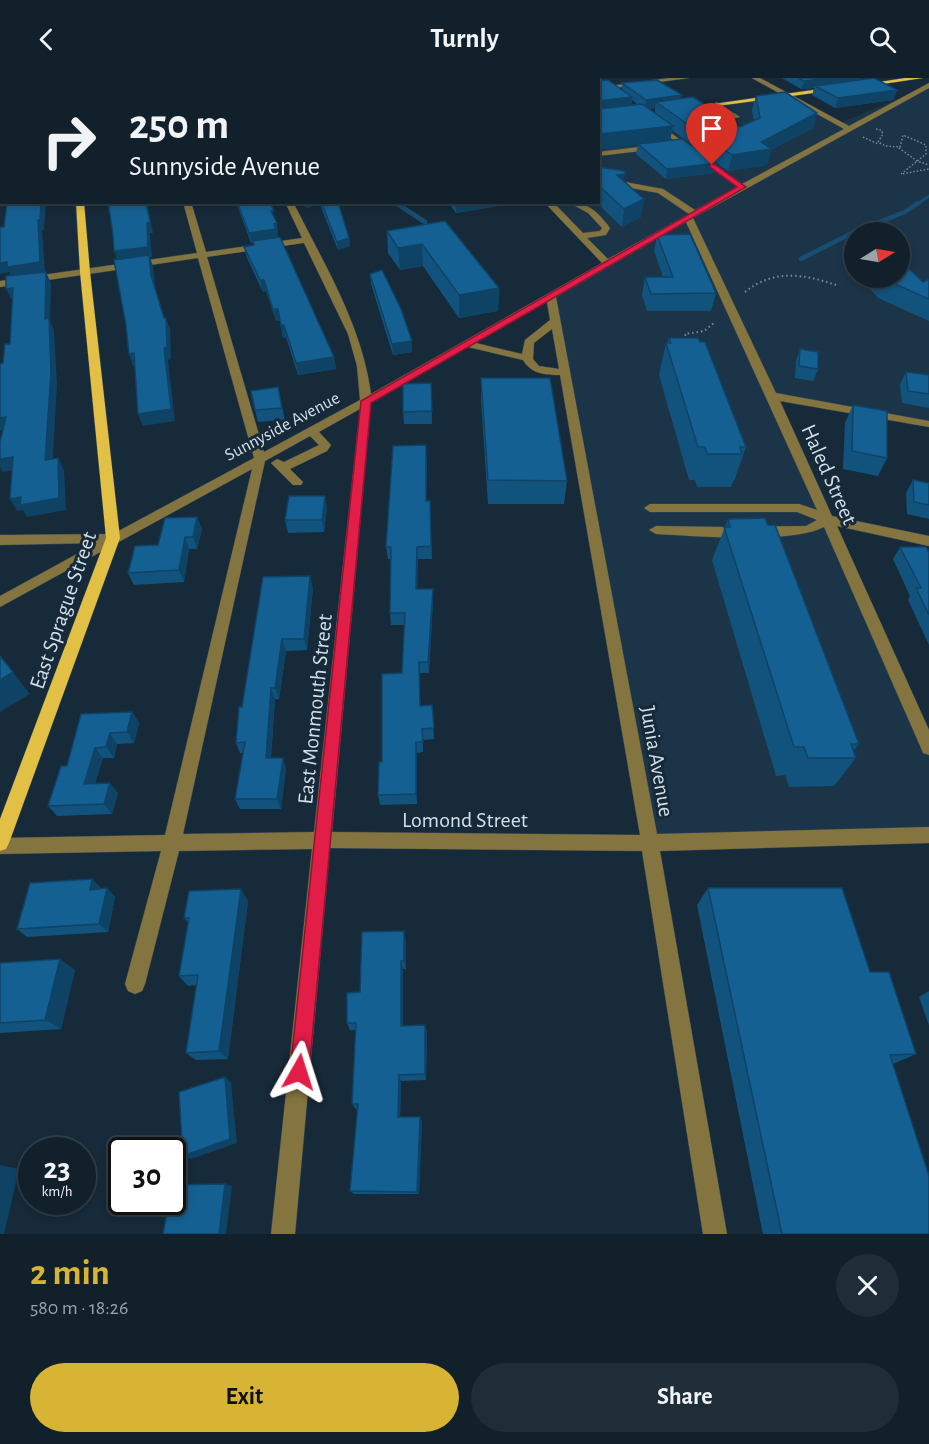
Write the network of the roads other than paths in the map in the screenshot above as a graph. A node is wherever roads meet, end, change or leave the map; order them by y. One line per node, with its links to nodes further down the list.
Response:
1 (686, 78): 4 (street)
2 (755, 78): 9 (street)
3 (920, 78): 5 (street, Sunnyside Avenue); 6 (main road)
4 (601, 85): 8 (street)
5 (927, 86): 14 (street, Sunnyside Avenue)
6 (853, 87)
7 (842, 88): 9 (main road)
8 (615, 94)
9 (786, 96): 10 (main road); 14 (street)
10 (716, 105): 11 (main road); 12 (street)
11 (684, 109)
12 (736, 117)
13 (649, 120): 15 (street)
14 (848, 128): 20 (street, Sunnyside Avenue)
15 (682, 144): 16 (street); 20 (street)
16 (671, 145)
17 (660, 147): 18 (street)
18 (600, 154)
19 (600, 174): 26 (street)
20 (742, 187): 26 (street, Sunnyside Avenue)
21 (80, 204): 31 (main road, East Sprague Street)
22 (188, 204): 29 (street)
23 (290, 204): 28 (street, East Monmouth Street)
24 (549, 204): 27 (street)
25 (580, 204): 27 (street)
26 (693, 217): 30 (street, Sunnyside Avenue); 38 (street, Haled Street)
27 (580, 236): 30 (street)
28 (307, 240): 29 (street); 39 (street, East Monmouth Street)
29 (203, 255): 31 (street); 42 (street)
30 (608, 264): 33 (street, Sunnyside Avenue)
31 (85, 272): 32 (street); 48 (main road, East Sprague Street)
32 (0, 284)
33 (551, 297): 34 (street, Junia Avenue); 35 (street, Sunnyside Avenue)
34 (555, 321): 36 (street); 37 (street, Junia Avenue)
35 (468, 343): 36 (street); 39 (street, Sunnyside Avenue)
36 (527, 358): 37 (street)
37 (564, 372): 56 (street, Junia Avenue)
38 (772, 396): 40 (street); 46 (street, Haled Street)
39 (366, 401): 41 (street, Sunnyside Avenue); 54 (street, East Monmouth Street)
40 (929, 424)
41 (312, 431): 42 (street, Sunnyside Avenue); 43 (street)
42 (264, 457): 43 (street); 48 (street, Sunnyside Avenue); 55 (street)
43 (282, 468): 44 (street)
44 (297, 482)
45 (650, 508): 46 (street)
46 (828, 520): 47 (street); 50 (street); 52 (street, Haled Street)
47 (656, 530)
48 (113, 538): 49 (street); 51 (street, Sunnyside Avenue); 57 (main road, East Sprague Street)
49 (0, 540)
50 (929, 542)
51 (0, 602)
52 (929, 748)
53 (929, 836): 56 (street, Lomond Street)
54 (323, 840): 55 (street, Lomond Street); 56 (street, Lomond Street); 59 (street, East Monmouth Street)
55 (172, 842): 57 (street, Lomond Street); 58 (street)
56 (650, 843): 60 (street, Junia Avenue)
57 (0, 845)
58 (135, 984)
59 (282, 1234)
60 (715, 1234)

